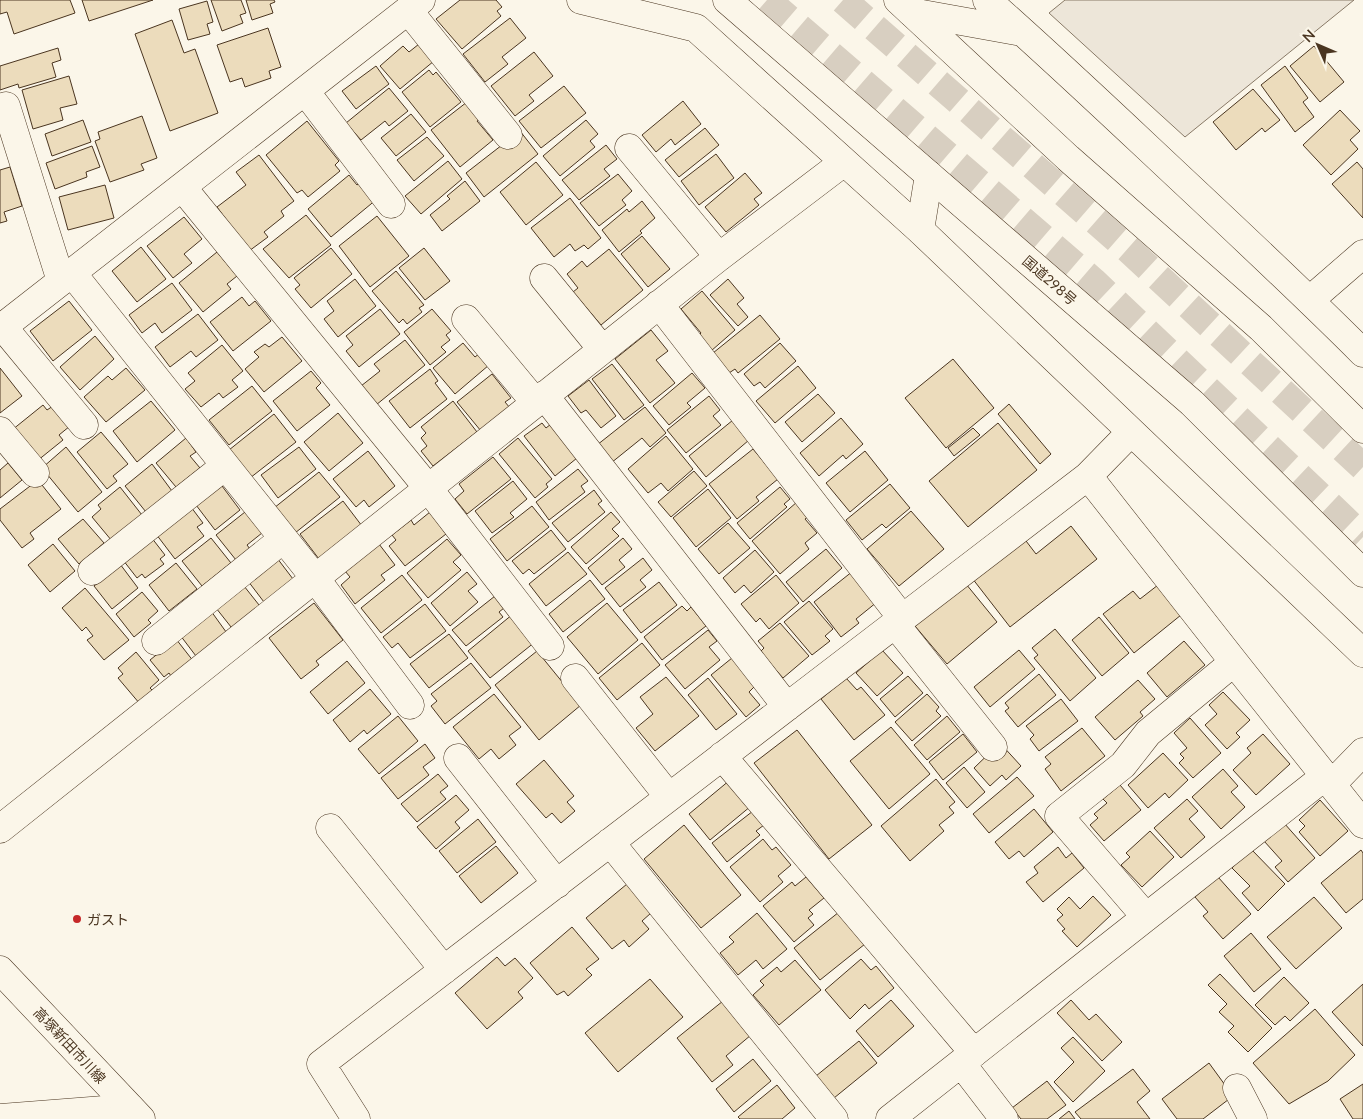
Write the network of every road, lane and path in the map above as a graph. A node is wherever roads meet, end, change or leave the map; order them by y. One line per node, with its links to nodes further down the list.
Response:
1 (581, 0): 11 (main road)
2 (727, 0): 12 (main road, 国道298号)
3 (987, 0): 6 (main road)
4 (415, 5): 7 (main road); 9 (main road)
5 (905, 6): 6 (main road); 28 (main road)
6 (1024, 32): 20 (main road)
7 (305, 91): 13 (main road); 14 (main road)
8 (6, 106): 18 (main road)
9 (508, 135)
10 (629, 148): 17 (main road)
11 (844, 162): 15 (main road); 17 (main road)
12 (929, 175): 15 (main road); 37 (main road, 国道298号)
13 (182, 187): 18 (main road); 34 (main road)
14 (391, 204)
15 (920, 230): 30 (main road)
16 (1363, 254): 20 (main road)
17 (718, 256): 21 (main road)
18 (67, 277): 23 (main road); 31 (main road)
19 (544, 278): 24 (main road)
20 (1310, 300): 25 (main road)
21 (659, 304): 24 (main road); 39 (main road)
22 (466, 319): 26 (main road)
23 (2, 328): 27 (main road)
24 (602, 349): 26 (main road)
25 (1363, 353)
26 (540, 399): 34 (main road); 46 (main road)
27 (84, 425)
28 (1363, 429)
29 (0, 431): 32 (main road)
30 (1132, 432): 33 (main road); 42 (main road)
31 (225, 466): 35 (main road); 36 (main road)
32 (35, 473)
33 (1088, 476): 39 (main road); 43 (main road)
34 (428, 488): 38 (main road); 41 (main road)
35 (283, 539): 38 (main road); 40 (main road)
36 (92, 571)
37 (1363, 572)
38 (315, 578): 45 (main road); 55 (main road)
39 (898, 621): 46 (main road); 47 (main road)
40 (156, 641)
41 (550, 646)
42 (1363, 653)
43 (1234, 662): 51 (main road); 58 (main road)
44 (575, 678): 52 (main road)
45 (410, 705)
46 (787, 707): 49 (main road)
47 (993, 747)
48 (1363, 752): 51 (main road)
49 (722, 756): 52 (main road); 61 (main road)
50 (458, 758): 57 (main road)
51 (1328, 781): 53 (main road); 58 (main road)
52 (669, 797): 56 (main road)
53 (1363, 824)
54 (330, 828): 60 (main road)
55 (0, 829)
56 (610, 842): 57 (main road); 66 (main road)
57 (557, 884): 60 (main road)
58 (1146, 917): 61 (main road)
59 (0, 970): 63 (main road, 高塚新田市川線)
60 (444, 970): 65 (main road)
61 (967, 1058): 67 (main road); 68 (main road)
62 (1237, 1088): 69 (main road)
63 (135, 1114): 64 (main road)
64 (0, 1118)
65 (356, 1119)
66 (834, 1119)
67 (890, 1119)
68 (1004, 1119)
69 (1252, 1119)

